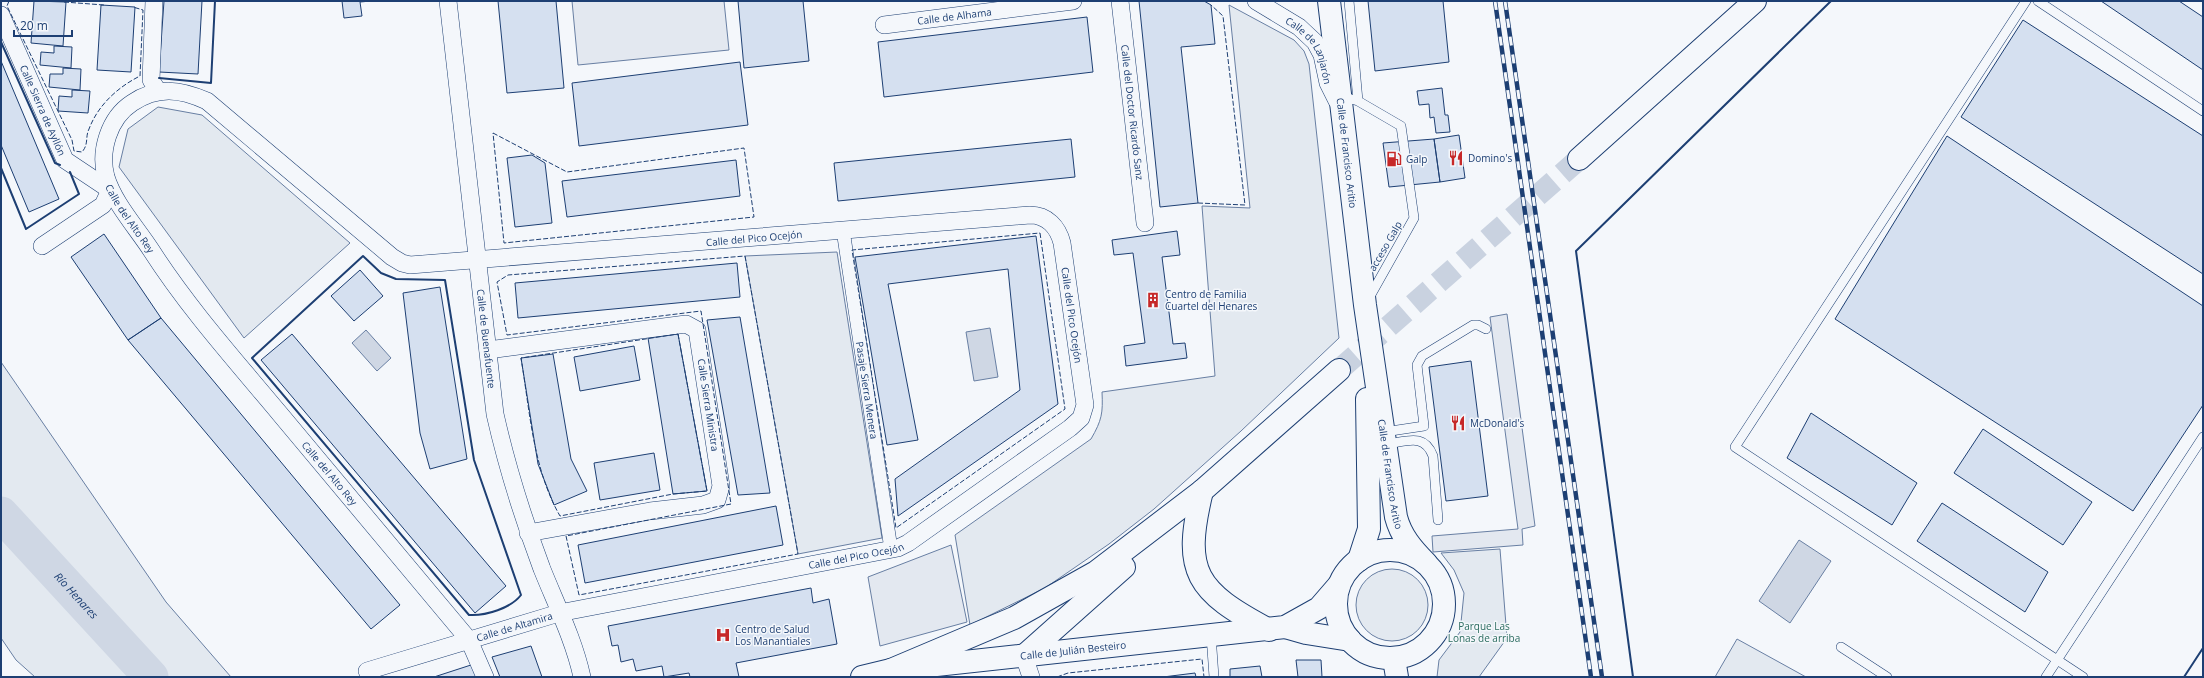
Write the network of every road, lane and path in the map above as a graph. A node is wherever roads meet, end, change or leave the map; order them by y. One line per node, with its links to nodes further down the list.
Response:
1 (154, 1): 14 (street)
2 (448, 1): 22 (street, Calle de Buenafuente)
3 (1073, 1): 12 (street, Calle de Alhama)
4 (1120, 1): 19 (street, Calle del Doctor Ricardo Sanz)
5 (1256, 1): 15 (street, Calle de Lanjarón)
6 (1329, 1): 13 (main road, Calle de Francisco Aritio)
7 (1349, 1): 13 (lane)
8 (1755, 1): 17 (main road)
9 (2026, 1): 43 (lane)
10 (2038, 1): 16 (lane)
11 (1, 15): 18 (street, Calle Sierra de Ayllón)
12 (884, 25)
13 (1346, 66): 15 (main road, Calle de Francisco Aritio)
14 (158, 91): 18 (street, Calle del Alto Rey); 22 (street, Calle del Alto Rey)
15 (1348, 104): 23 (main road, Calle de Francisco Aritio); 23 (lane, acceso Galp)
16 (2203, 110)
17 (1579, 159)
18 (110, 190): 21 (street); 39 (street, Calle del Alto Rey)
19 (1145, 223)
20 (843, 230): 22 (street, Calle del Pico Ocejón); 32 (street, Pasaje Sierra Menera); 32 (street, Calle del Pico Ocejón)
21 (42, 246)
22 (477, 260): 25 (street, Calle de Buenafuente)
23 (1365, 305): 28 (main road, Calle de Francisco Aritio); 33 (main road, Calle de Francisco Aritio)
24 (1486, 329): 28 (lane)
25 (488, 350): 31 (street, Calle de Buenafuente); 31 (street, Calle Sierra Ministra)
26 (1339, 370): 29 (main road)
27 (2203, 437): 43 (lane)
28 (1385, 438): 30 (lane); 34 (main road, Calle de Francisco Aritio)
29 (1202, 490): 37 (main road); 42 (main road); 45 (main road)
30 (1438, 520)
31 (528, 533): 36 (street, Calle de Buenafuente)
32 (891, 549): 36 (street, Calle del Pico Ocejón)
33 (1359, 560): 34 (main road); 35 (main road)
34 (1426, 563): 44 (main road)
35 (1338, 586): 37 (main road, Calle de Julián Besteiro); 40 (main road)
36 (559, 614): 39 (street, Calle de Altamira); 47 (street, Calle de Buenafuente)
37 (1277, 628): 38 (main road, Calle de Julián Besteiro); 40 (main road, Calle de Julián Besteiro)
38 (1211, 636): 42 (main road, Calle de Julián Besteiro); 52 (lane)
39 (469, 640): 46 (street, Calle de Altamira); 48 (street, Calle de Altamira)
40 (1350, 640): 44 (main road)
41 (1841, 647): 53 (lane)
42 (1024, 656): 45 (main road, Calle de Julián Besteiro); 51 (street)
43 (2057, 660): 54 (lane); 55 (lane)
44 (1395, 668)
45 (891, 670): 50 (main road, Calle de Julián Besteiro)
46 (367, 671)
47 (581, 671): 49 (street, Calle de Buenafuente)
48 (485, 677)
49 (594, 677)
50 (862, 677)
51 (1031, 677)
52 (1214, 677)
53 (1887, 677)
54 (2046, 677)
55 (2084, 677)

